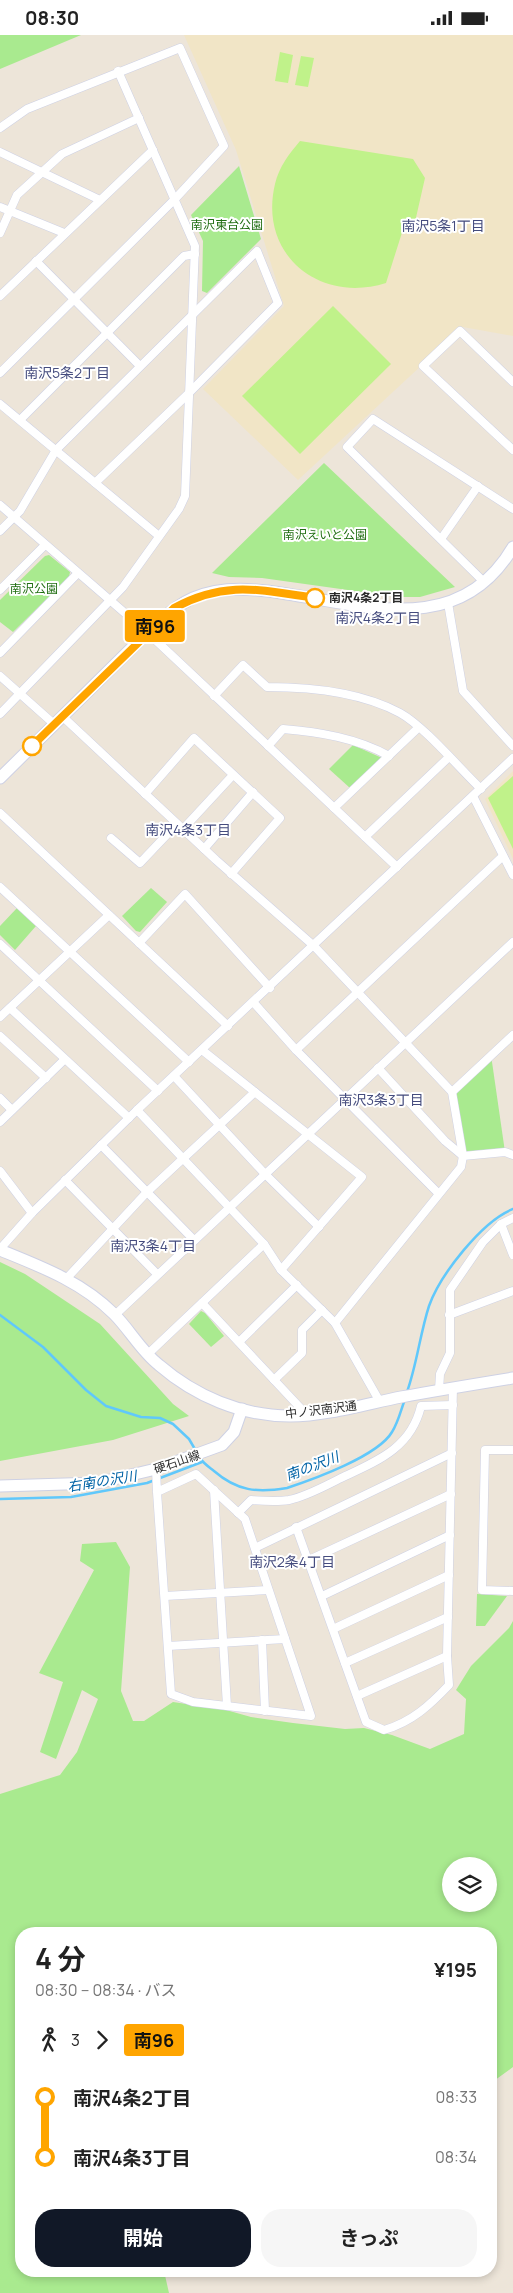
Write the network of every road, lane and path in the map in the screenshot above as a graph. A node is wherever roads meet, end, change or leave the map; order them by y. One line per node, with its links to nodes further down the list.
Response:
1 (118, 71): 2 (street); 3 (street); 7 (street)
2 (139, 118): 4 (street); 6 (street)
3 (0, 128)
4 (153, 150): 7 (street); 8 (street)
5 (0, 152): 6 (street)
6 (42, 172): 8 (street); 10 (street)
7 (175, 199): 13 (street); 16 (street)
8 (100, 200): 12 (street)
9 (0, 207): 10 (street)
10 (11, 211): 11 (street); 12 (street)
11 (0, 233)
12 (64, 233): 14 (street)
13 (195, 254): 17 (street); 18 (street)
14 (36, 261): 15 (street); 16 (street)
15 (0, 296)
16 (73, 300): 18 (street); 20 (street)
17 (193, 313): 19 (street); 22 (street); 22 (street)
18 (107, 333): 19 (street); 24 (street)
19 (140, 365): 25 (street)
20 (0, 373)
21 (513, 382): 26 (street)
22 (189, 393): 27 (street); 33 (street)
23 (0, 404): 24 (street)
24 (20, 420): 25 (street)
25 (56, 450): 27 (street); 31 (street)
26 (513, 450)
27 (95, 483): 33 (street)
28 (478, 486): 30 (street); 34 (street); 34 (street)
29 (0, 505): 31 (street)
30 (513, 509)
31 (14, 518): 32 (street); 35 (street)
32 (0, 531)
33 (159, 536): 40 (street)
34 (441, 539): 38 (street)
35 (45, 545): 37 (street); 39 (street)
36 (513, 547): 38 (street)
37 (78, 573): 40 (street); 43 (street)
38 (484, 582): 41 (street)
39 (0, 590)
40 (110, 601): 42 (street); 45 (street)
41 (448, 603): 42 (street); 51 (street)
42 (148, 633): 46 (street); 48 (street)
43 (0, 653)
44 (0, 676): 45 (street)
45 (21, 694): 47 (street); 48 (street)
46 (214, 696): 49 (street); 50 (street)
47 (0, 714)
48 (58, 720): 56 (street); 58 (street)
49 (418, 728): 52 (street); 53 (street)
50 (268, 746): 52 (street); 61 (street)
51 (513, 747)
52 (388, 756): 61 (street)
53 (449, 757): 57 (street); 64 (street)
54 (513, 758): 57 (street)
55 (232, 775): 58 (street); 59 (street); 63 (street)
56 (0, 778)
57 (481, 789): 60 (street)
58 (145, 793): 63 (street)
59 (253, 793): 66 (street); 69 (street)
60 (473, 796): 67 (street); 68 (street)
61 (334, 808): 64 (street)
62 (0, 813): 72 (street)
63 (180, 827): 65 (street); 66 (street)
64 (365, 837): 68 (street)
65 (111, 838)
66 (204, 849): 69 (street)
67 (503, 856): 70 (street); 80 (street)
68 (397, 867): 76 (street)
69 (232, 875): 76 (street)
70 (513, 875)
71 (0, 887): 77 (street)
72 (108, 915): 74 (street); 77 (street)
73 (513, 942): 87 (street)
74 (139, 943): 79 (street); 84 (street)
75 (0, 944): 78 (street)
76 (314, 946): 79 (street); 80 (street)
77 (70, 951): 78 (street); 91 (street)
78 (39, 981): 82 (street); 95 (street)
79 (270, 988): 81 (street)
80 (358, 991): 87 (street); 89 (street)
81 (254, 1003): 84 (street); 89 (street)
82 (10, 1008): 83 (street); 90 (street)
83 (0, 1017)
84 (228, 1026): 88 (street)
85 (513, 1035): 97 (street)
86 (0, 1036): 94 (street)
87 (406, 1042): 92 (street); 97 (street)
88 (202, 1050): 91 (street); 96 (street)
89 (296, 1050): 99 (street)
90 (64, 1060): 94 (street); 102 (street)
91 (190, 1062): 93 (street)
92 (378, 1068): 99 (street); 108 (street)
93 (174, 1076): 95 (street); 104 (street)
94 (46, 1078): 100 (street)
95 (158, 1091): 101 (street)
96 (255, 1092): 104 (street); 105 (street)
97 (452, 1092): 108 (street)
98 (0, 1098): 100 (street)
99 (345, 1099): 105 (street); 114 (street)
100 (12, 1110): 103 (street)
101 (137, 1110): 102 (street); 109 (street)
102 (129, 1118): 106 (street)
103 (0, 1122)
104 (220, 1125): 109 (street); 111 (street)
105 (306, 1134): 111 (street); 119 (street)
106 (101, 1145): 112 (street); 113 (street)
107 (513, 1155): 108 (street)
108 (463, 1156): 114 (street)
109 (184, 1158): 113 (street); 115 (street)
110 (0, 1171): 116 (street)
111 (265, 1174): 115 (street); 119 (street)
112 (65, 1180): 116 (street); 120 (street)
113 (147, 1192): 120 (street); 121 (street)
114 (438, 1193): 134 (street)
115 (229, 1207): 121 (street); 122 (street)
116 (32, 1213): 123 (street)
117 (513, 1218): 118 (street)
118 (501, 1224): 124 (street); 133 (street)
119 (319, 1227): 125 (street)
120 (112, 1228): 126 (street); 127 (street)
121 (194, 1240): 126 (street)
122 (264, 1244): 125 (street); 130 (street)
123 (0, 1249): 127 (street, 中ノ沢南沢通)
124 (513, 1255)
125 (281, 1270): 128 (street)
126 (157, 1275): 132 (street)
127 (67, 1278): 132 (street, 中ノ沢南沢通)
128 (297, 1285): 131 (street); 135 (street)
129 (513, 1291): 133 (street)
130 (202, 1303): 135 (street); 136 (street)
131 (322, 1310): 134 (street); 138 (street)
132 (115, 1315): 136 (street, 中ノ沢南沢通)
133 (449, 1315): 140 (street)
134 (335, 1323): 141 (street)
135 (239, 1342): 138 (street)
136 (148, 1354): 143 (street, 中ノ沢南沢通)
137 (513, 1378): 139 (street, 中ノ沢南沢通)
138 (274, 1380): 144 (street)
139 (453, 1387): 140 (street, 中ノ沢南沢通); 142 (street)
140 (435, 1391): 141 (street, 中ノ沢南沢通)
141 (380, 1402): 144 (street, 中ノ沢南沢通)
142 (453, 1405): 146 (street); 152 (street)
143 (242, 1409): 144 (street, 中ノ沢南沢通); 147 (street, 硬石山線)
144 (306, 1414)
145 (513, 1450): 159 (street)
146 (452, 1453): 151 (street); 153 (street)
147 (156, 1469): 148 (street, 硬石山線); 150 (street)
148 (0, 1486)
149 (214, 1490): 150 (street); 152 (street); 160 (street)
150 (157, 1491): 161 (street)
151 (451, 1494): 154 (street); 156 (street)
152 (238, 1513): 155 (street)
153 (296, 1527): 155 (street); 156 (street)
154 (450, 1535): 157 (street); 162 (street)
155 (255, 1548): 158 (street)
156 (309, 1560): 162 (street)
157 (449, 1575): 163 (street); 164 (street)
158 (268, 1590): 160 (street); 165 (street)
159 (513, 1591)
160 (219, 1593): 161 (street); 167 (street)
161 (165, 1596): 168 (street)
162 (322, 1596): 164 (street)
163 (448, 1617): 169 (street); 170 (street)
164 (333, 1629): 170 (street)
165 (285, 1639): 166 (street); 173 (street)
166 (262, 1641): 167 (street); 173 (street)
167 (223, 1643): 168 (street); 172 (street)
168 (168, 1645): 172 (street)
169 (447, 1656): 171 (street); 171 (street)
170 (346, 1663): 171 (street)
171 (357, 1696)
172 (227, 1706): 173 (street)
173 (265, 1711)

